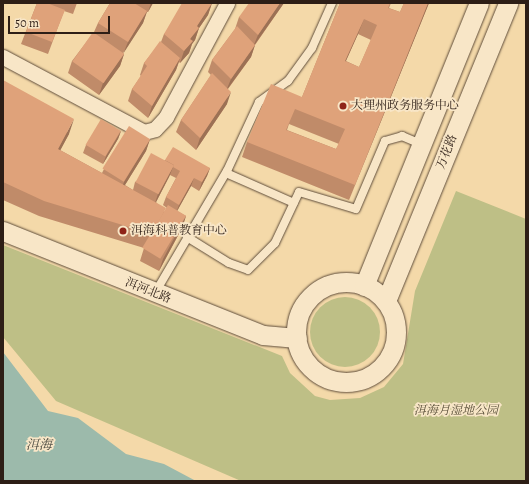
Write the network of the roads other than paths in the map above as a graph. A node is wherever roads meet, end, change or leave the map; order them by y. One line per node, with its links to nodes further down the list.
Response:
1 (227, 3): 5 (street)
2 (332, 3): 7 (lane)
3 (479, 3): 6 (street)
4 (508, 3): 13 (street, 万花路)
5 (3, 57)
6 (421, 144): 8 (lane); 11 (street)
7 (226, 173): 8 (lane); 10 (lane)
8 (294, 203): 10 (lane)
9 (3, 230): 12 (street, 洱河北路)
10 (187, 237): 12 (lane)
11 (364, 286): 13 (street); 14 (street)
12 (154, 294): 14 (street, 洱河北路)
13 (386, 302): 14 (street)
14 (296, 338)

